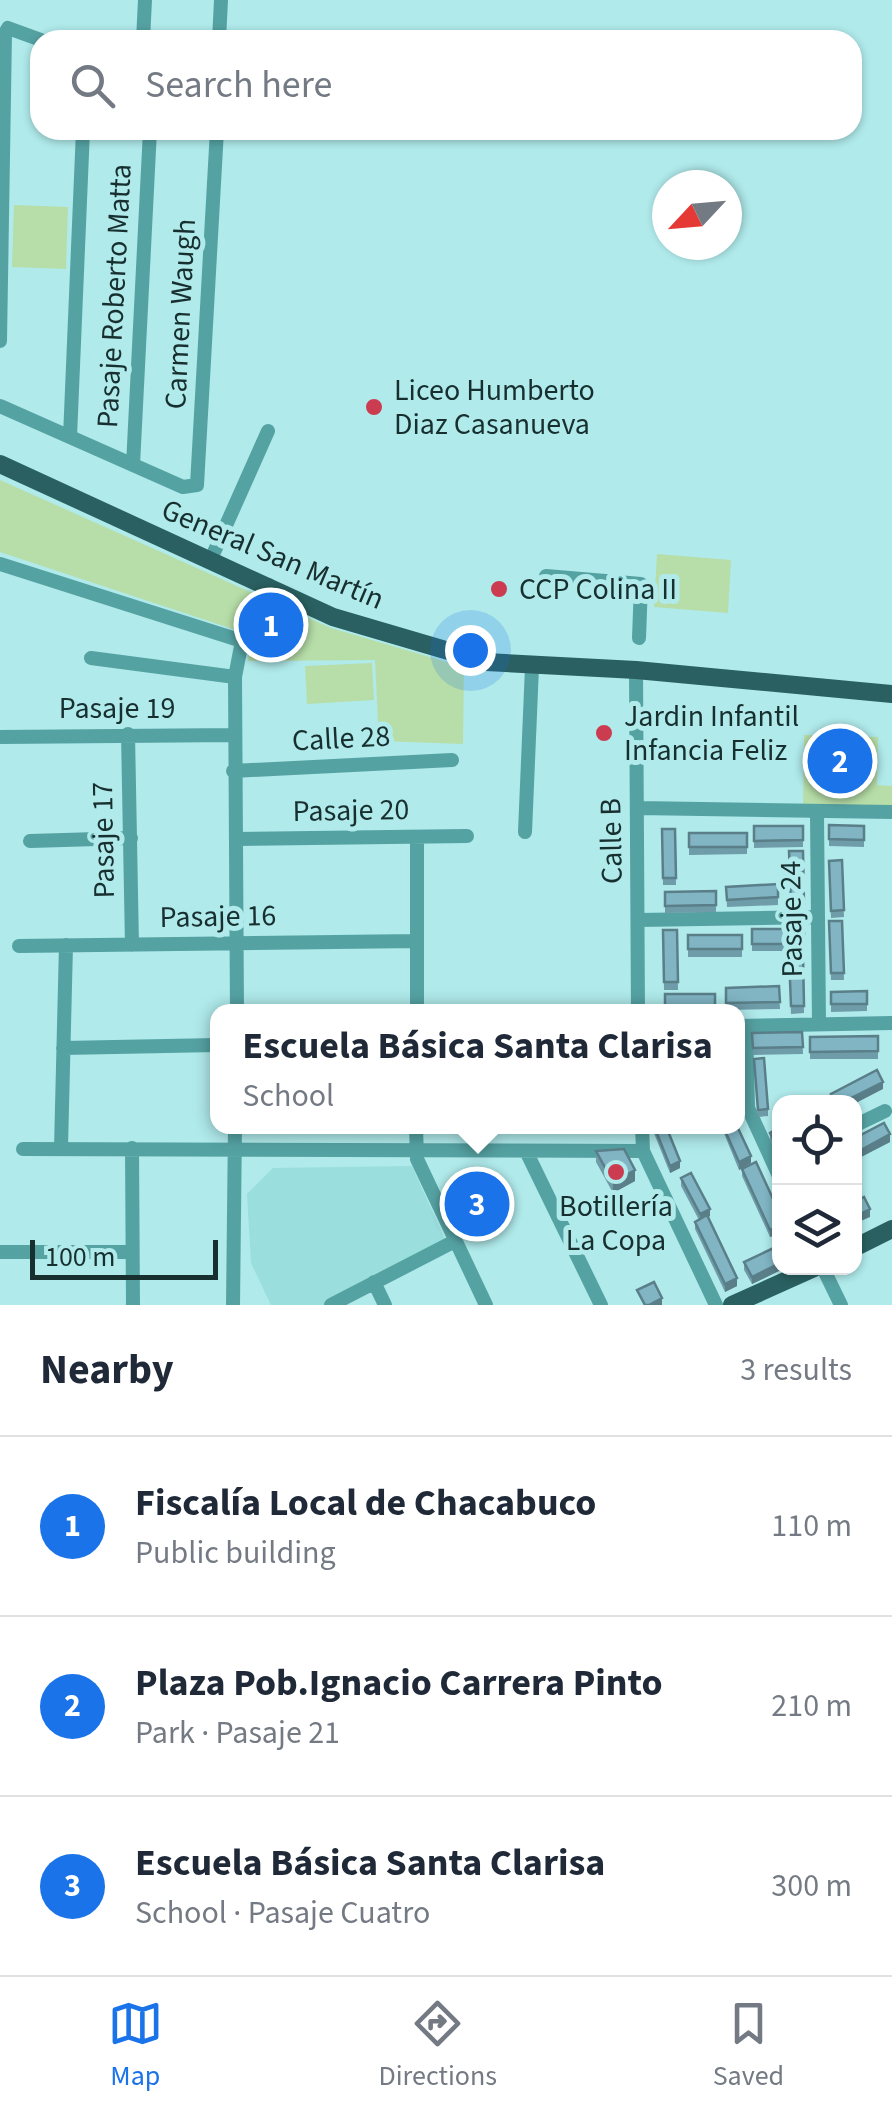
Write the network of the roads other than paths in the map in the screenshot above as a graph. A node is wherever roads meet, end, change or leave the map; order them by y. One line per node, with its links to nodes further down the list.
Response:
1 (145, 0): 3 (street)
2 (220, 0): 4 (street)
3 (144, 30)
4 (219, 30)
5 (30, 35): 9 (street)
6 (83, 140): 12 (street)
7 (150, 140): 14 (street, Pasaje Roberto Matta)
8 (217, 140): 14 (street, Carmen Waugh)
9 (0, 341)
10 (0, 406): 12 (street)
11 (268, 431): 15 (street)
12 (70, 436): 14 (street)
13 (0, 464): 15 (main road, General San Martín)
14 (134, 465)
15 (211, 559): 18 (main road, General San Martín)
16 (0, 564): 20 (street)
17 (546, 576): 19 (street)
18 (270, 586): 20 (street); 22 (main road, General San Martín)
19 (639, 638)
20 (242, 640): 24 (street)
21 (91, 658): 24 (street)
22 (532, 667): 23 (main road, General San Martín); 34 (street)
23 (636, 670): 25 (main road, General San Martín); 31 (street, Calle B)
24 (235, 677): 27 (street)
25 (892, 694)
26 (128, 734): 27 (street, Pasaje 19); 28 (street, Pasaje 19); 37 (street, Pasaje 17)
27 (235, 735): 30 (street)
28 (0, 737)
29 (452, 760): 30 (street, Calle 28)
30 (233, 772): 38 (street)
31 (638, 808): 33 (street); 41 (street, Calle B)
32 (892, 812): 33 (street)
33 (817, 814): 40 (street, Pasaje 24)
34 (526, 832)
35 (467, 836): 36 (street, Pasaje 20)
36 (418, 837): 38 (street, Pasaje 20); 42 (street)
37 (130, 838): 39 (street); 44 (street, Pasaje 17)
38 (236, 839): 43 (street)
39 (30, 841)
40 (818, 916): 41 (street); 51 (street, Pasaje 24)
41 (639, 920): 49 (street, Calle B)
42 (417, 941): 43 (street, Pasaje 16); 48 (street)
43 (238, 943): 44 (street, Pasaje 16); 47 (street)
44 (132, 944): 45 (street, Pasaje 16)
45 (66, 945): 46 (street, Pasaje 16); 54 (street)
46 (20, 946)
47 (238, 1004)
48 (417, 1004)
49 (638, 1004)
50 (892, 1023): 51 (street)
51 (819, 1024): 52 (street)
52 (745, 1026)
53 (210, 1044): 54 (street)
54 (64, 1048): 62 (street)
55 (745, 1067): 68 (street)
56 (885, 1110): 57 (street)
57 (862, 1122)
58 (235, 1134): 61 (street)
59 (416, 1134): 65 (street)
60 (642, 1134): 66 (street)
61 (235, 1147): 63 (street); 65 (street); 78 (street)
62 (61, 1148): 63 (street); 64 (street)
63 (132, 1148): 73 (street)
64 (23, 1149)
65 (416, 1149): 67 (street); 70 (street)
66 (643, 1150): 67 (street); 83 (street)
67 (526, 1151): 82 (street)
68 (772, 1157)
69 (892, 1229): 71 (main road)
70 (455, 1241): 76 (street); 81 (street)
71 (862, 1244)
72 (0, 1252): 73 (street)
73 (132, 1252): 77 (street)
74 (798, 1275): 84 (main road)
75 (826, 1275): 85 (street)
76 (374, 1282): 79 (street); 80 (street)
77 (133, 1305)
78 (233, 1305)
79 (331, 1305)
80 (385, 1305)
81 (486, 1305)
82 (601, 1305)
83 (716, 1305)
84 (732, 1305)
85 (841, 1305)

